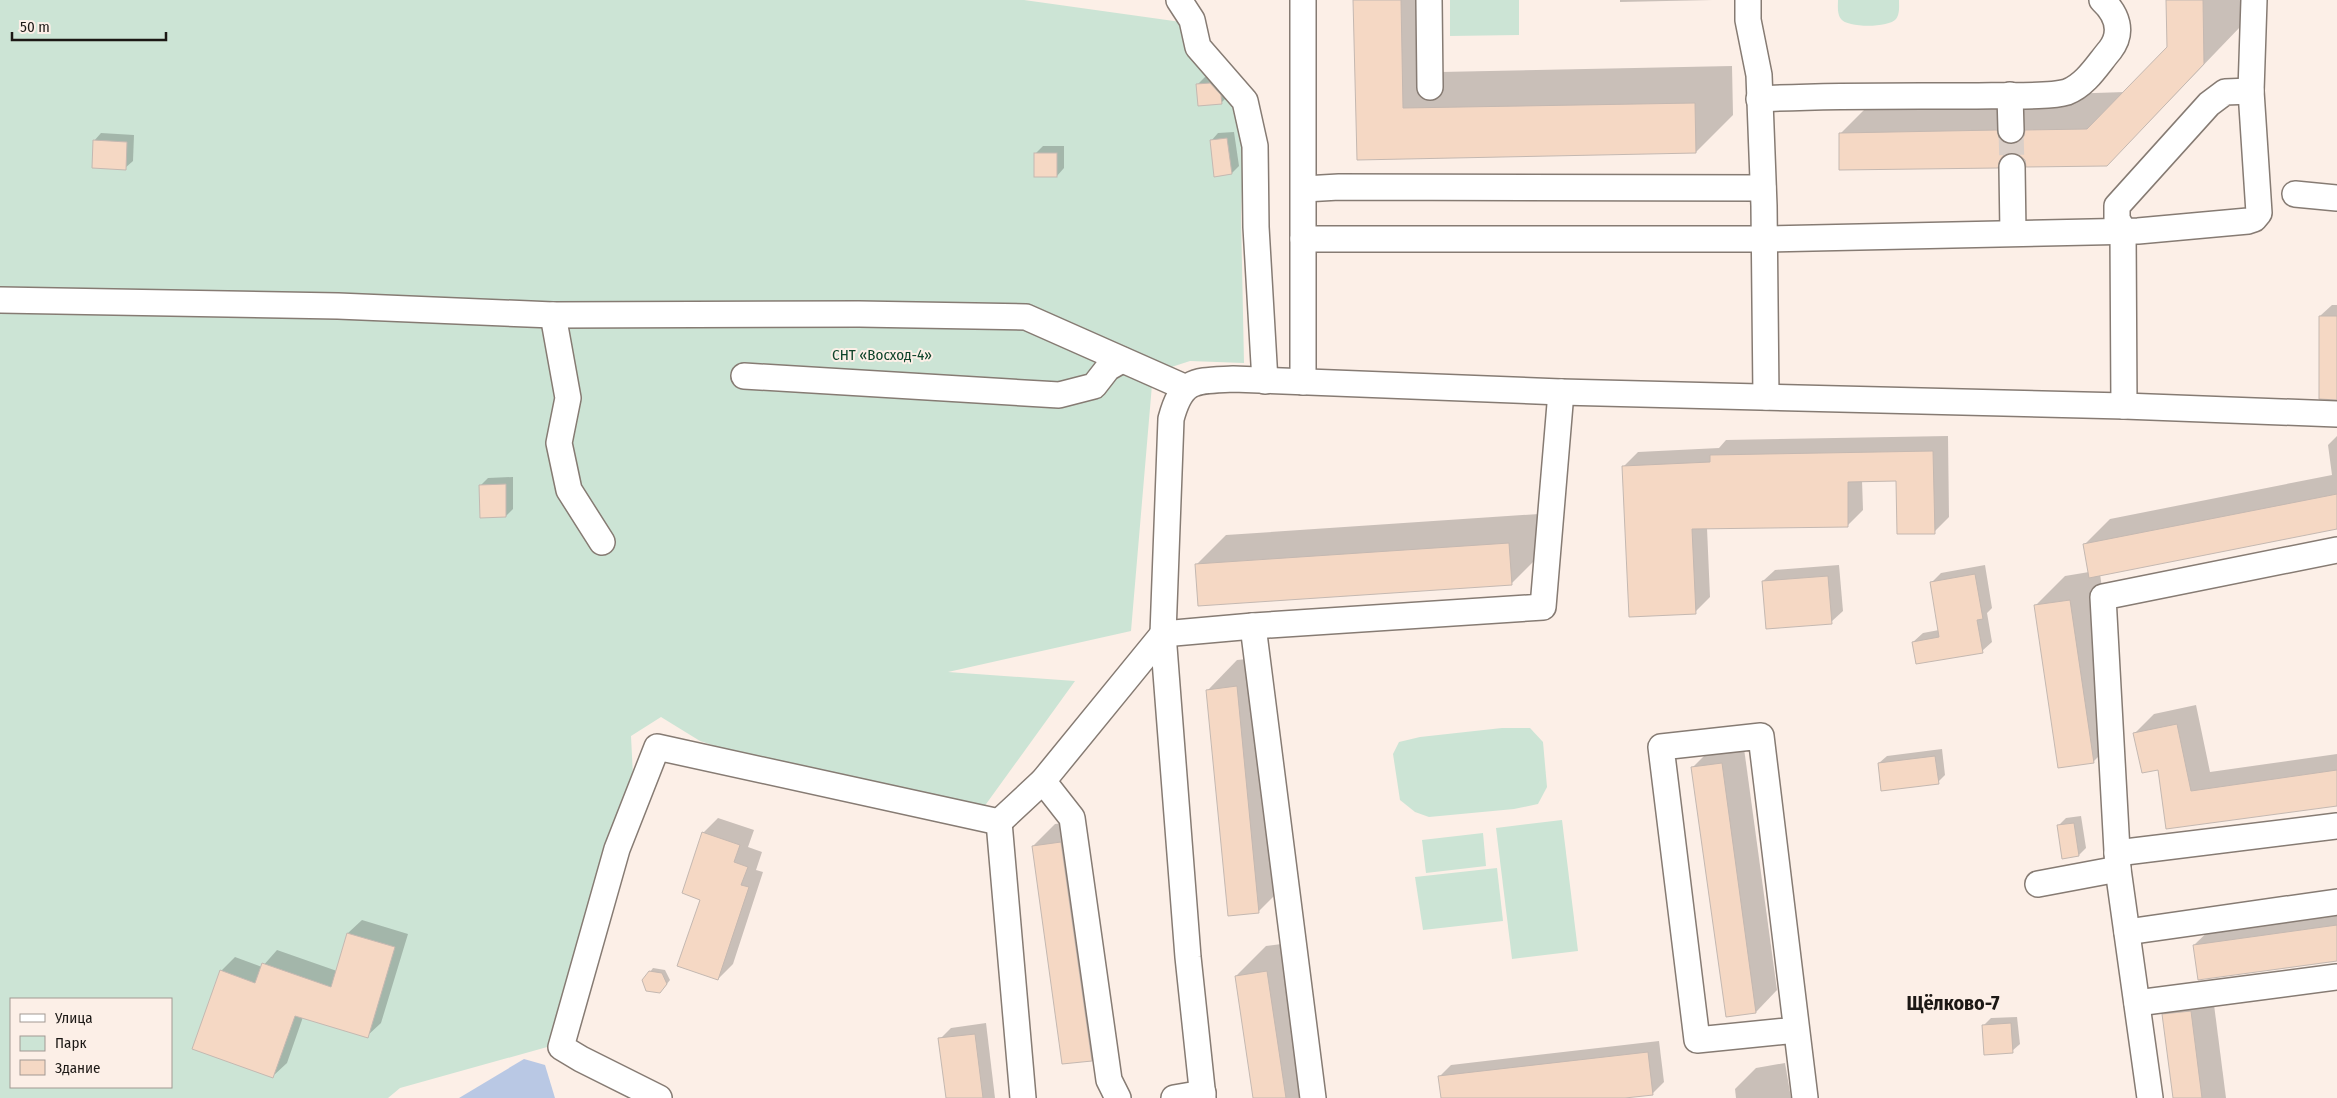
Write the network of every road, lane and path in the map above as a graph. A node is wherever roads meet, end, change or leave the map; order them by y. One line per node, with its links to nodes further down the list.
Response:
1 (1179, 0): 25 (street)
2 (1303, 0): 14 (street)
3 (1429, 0): 7 (street)
4 (1748, 0): 10 (street)
5 (2102, 0): 9 (street)
6 (2254, 0): 8 (street)
7 (1430, 87)
8 (2251, 90): 17 (street); 17 (street)
9 (2010, 95): 10 (street); 11 (street)
10 (1759, 99): 13 (street)
11 (2011, 130)
12 (2012, 167): 18 (street)
13 (1763, 188): 14 (street); 20 (street)
14 (1304, 190): 19 (street)
15 (2295, 194): 16 (street)
16 (2337, 198)
17 (2122, 230): 18 (street); 30 (street)
18 (2013, 232): 20 (street)
19 (1303, 239): 20 (street); 26 (street)
20 (1764, 240): 29 (street)
21 (0, 300): 22 (street)
22 (553, 315): 23 (street); 32 (street)
23 (1122, 360): 24 (street); 27 (street)
24 (744, 376)
25 (1265, 381): 26 (street); 27 (street)
26 (1303, 382): 28 (street)
27 (1184, 387): 35 (street)
28 (1561, 392): 29 (street); 34 (street)
29 (1766, 397): 30 (street)
30 (2124, 406): 31 (street)
31 (2337, 414)
32 (602, 542)
33 (2337, 550): 39 (street)
34 (1252, 626): 35 (street); 51 (street)
35 (1163, 634): 36 (street); 47 (street)
36 (1043, 781): 37 (street); 49 (street)
37 (999, 822): 46 (street); 48 (street)
38 (2337, 826): 39 (street)
39 (2118, 861): 40 (street); 42 (street)
40 (2038, 884)
41 (2337, 902): 42 (street)
42 (2127, 932): 44 (street)
43 (2337, 977): 44 (street)
44 (2137, 1003): 53 (street)
45 (1796, 1030): 45 (street); 52 (street)
46 (660, 1091)
47 (1203, 1096): 50 (street)
48 (1023, 1098)
49 (1118, 1098)
50 (1174, 1098)
51 (1313, 1098)
52 (1805, 1098)
53 (2150, 1098)

